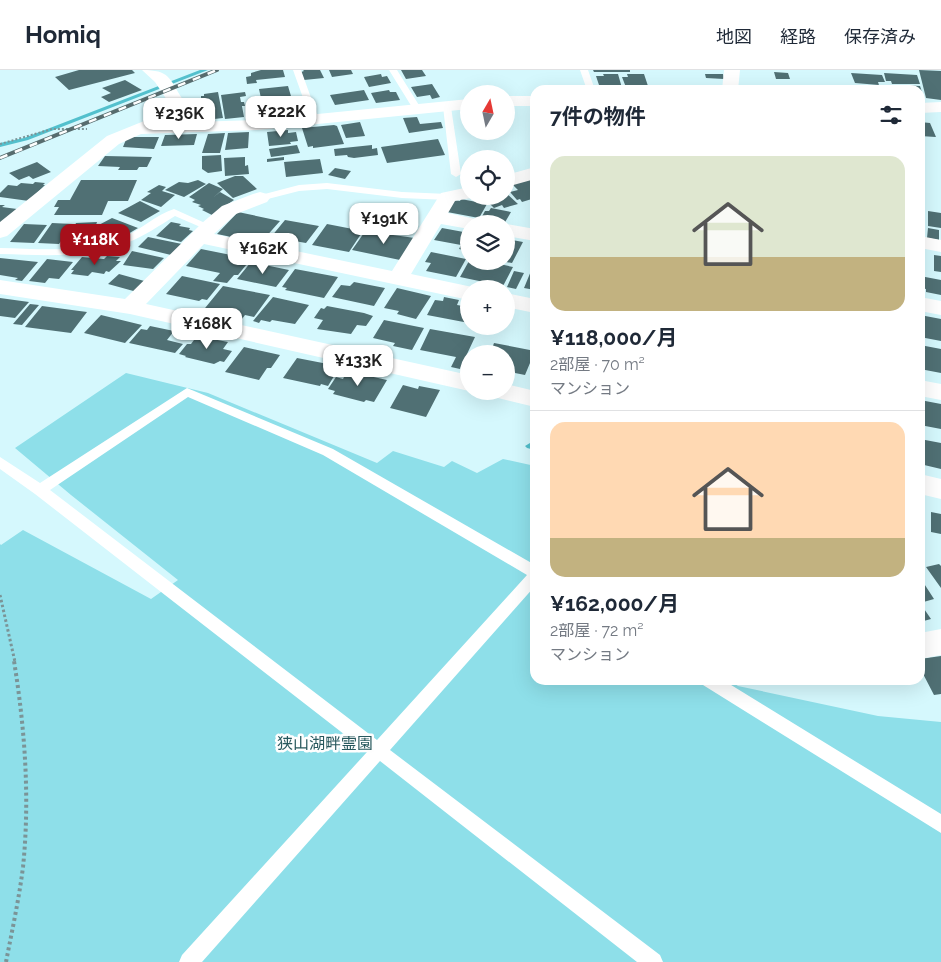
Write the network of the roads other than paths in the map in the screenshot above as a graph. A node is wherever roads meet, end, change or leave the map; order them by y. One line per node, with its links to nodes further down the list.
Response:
1 (150, 70): 15 (street)
2 (298, 70): 16 (lane)
3 (393, 70): 14 (lane)
4 (584, 70): 6 (lane)
5 (732, 70): 7 (street)
6 (589, 85)
7 (730, 85)
8 (515, 101): 9 (street)
9 (530, 101)
10 (460, 105): 11 (street)
11 (447, 107): 14 (street); 19 (lane)
12 (941, 107): 13 (street)
13 (925, 108)
14 (418, 110): 16 (street)
15 (173, 114): 17 (street); 18 (street)
16 (315, 120): 17 (street)
17 (190, 127): 18 (street)
18 (136, 129): 27 (street)
19 (456, 174)
20 (530, 174): 21 (street)
21 (515, 178)
22 (460, 194): 23 (street)
23 (448, 197): 24 (lane); 25 (street)
24 (260, 198): 28 (street)
25 (436, 217): 26 (street); 34 (street)
26 (460, 222)
27 (0, 232)
28 (204, 232): 33 (lane); 34 (street); 40 (street)
29 (515, 232): 30 (street)
30 (530, 234)
31 (925, 243): 32 (street)
32 (941, 246)
33 (0, 251)
34 (398, 278): 36 (street)
35 (0, 287): 40 (street)
36 (460, 291)
37 (515, 302): 38 (street)
38 (530, 305)
39 (925, 305): 41 (street)
40 (130, 307): 42 (street)
41 (941, 308)
42 (460, 381)
43 (925, 389): 44 (street)
44 (941, 392)
45 (515, 394): 46 (street)
46 (530, 398)
47 (0, 462): 50 (lane)
48 (925, 485): 49 (street)
49 (941, 489)
50 (40, 490): 51 (lane); 56 (lane)
51 (530, 569)
52 (530, 582): 56 (lane)
53 (941, 642): 54 (street)
54 (925, 645)
55 (717, 685): 57 (lane)
56 (377, 751): 58 (lane); 59 (lane)
57 (941, 824)
58 (189, 962)
59 (653, 962)

